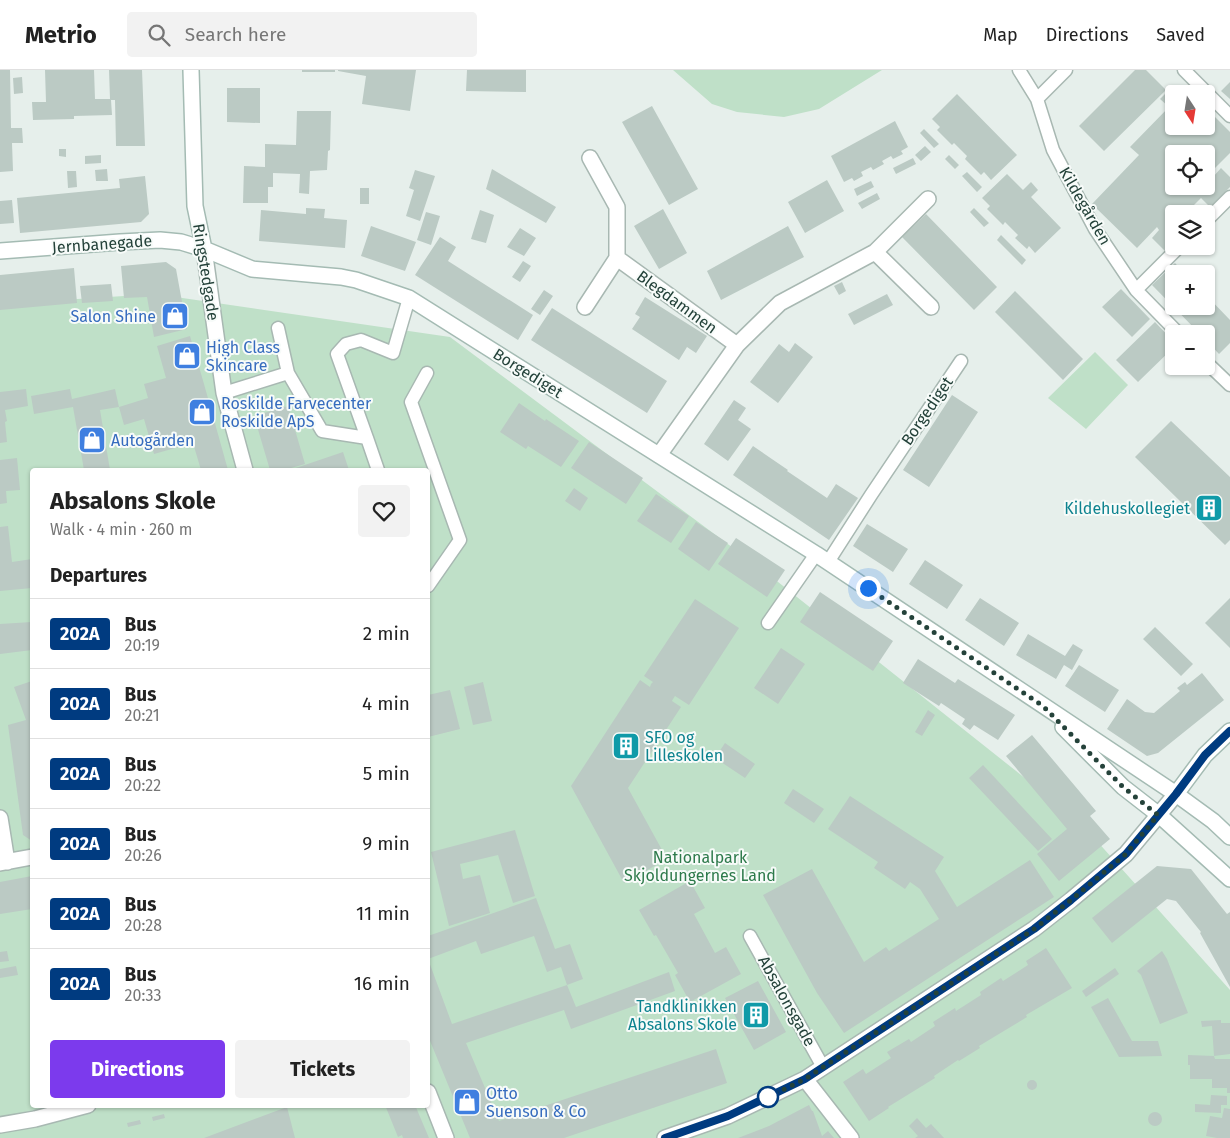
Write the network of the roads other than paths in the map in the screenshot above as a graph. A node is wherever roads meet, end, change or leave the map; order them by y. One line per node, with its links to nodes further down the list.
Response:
1 (191, 70): 11 (street, Ringstedgade)
2 (1019, 70): 5 (lane, Kildegården)
3 (1066, 70): 5 (lane)
4 (1184, 70): 6 (lane)
5 (1037, 99): 16 (lane, Kildegården)
6 (1230, 116)
7 (590, 158): 15 (street)
8 (1230, 197): 10 (lane)
9 (928, 200): 13 (street)
10 (1215, 212)
11 (204, 249): 12 (street, Jernbanegade); 17 (street, Borgediget); 28 (street, Ringstedgade)
12 (0, 251)
13 (875, 252): 19 (street); 22 (street)
14 (1171, 255): 16 (lane)
15 (617, 258): 18 (street); 22 (street, Blegdammen)
16 (1136, 290): 20 (lane, Kildegården)
17 (409, 298): 29 (lane); 30 (street, Borgediget)
18 (585, 307)
19 (931, 307)
20 (1170, 325)
21 (278, 328): 25 (lane)
22 (737, 346): 30 (street)
23 (961, 361): 33 (lane, Borgediget)
24 (1215, 371): 27 (lane)
25 (288, 373): 28 (lane); 29 (lane)
26 (427, 373): 34 (lane)
27 (1230, 385)
28 (224, 393): 31 (street, Ringstedgade)
29 (367, 438): 32 (lane)
30 (659, 455): 33 (street, Borgediget)
31 (244, 468)
32 (377, 468)
33 (822, 558): 35 (lane); 36 (street, Borgediget)
34 (430, 583)
35 (768, 623)
36 (1043, 706): 38 (street, Borgediget); 39 (street, Borgediget)
37 (1230, 731): 38 (street)
38 (1176, 794): 39 (street); 41 (street, Borgediget)
39 (1158, 815): 44 (street, Borgediget); 46 (street)
40 (0, 818): 43 (street)
41 (1230, 837)
42 (30, 857): 43 (street)
43 (3, 862)
44 (1230, 879)
45 (750, 936): 46 (lane, Absalonsgade)
46 (823, 1067): 47 (street)
47 (805, 1079): 52 (street); 53 (street)
48 (430, 1097): 51 (street)
49 (77, 1108): 50 (street)
50 (0, 1126)
51 (446, 1138)
52 (665, 1138)
53 (850, 1138)

